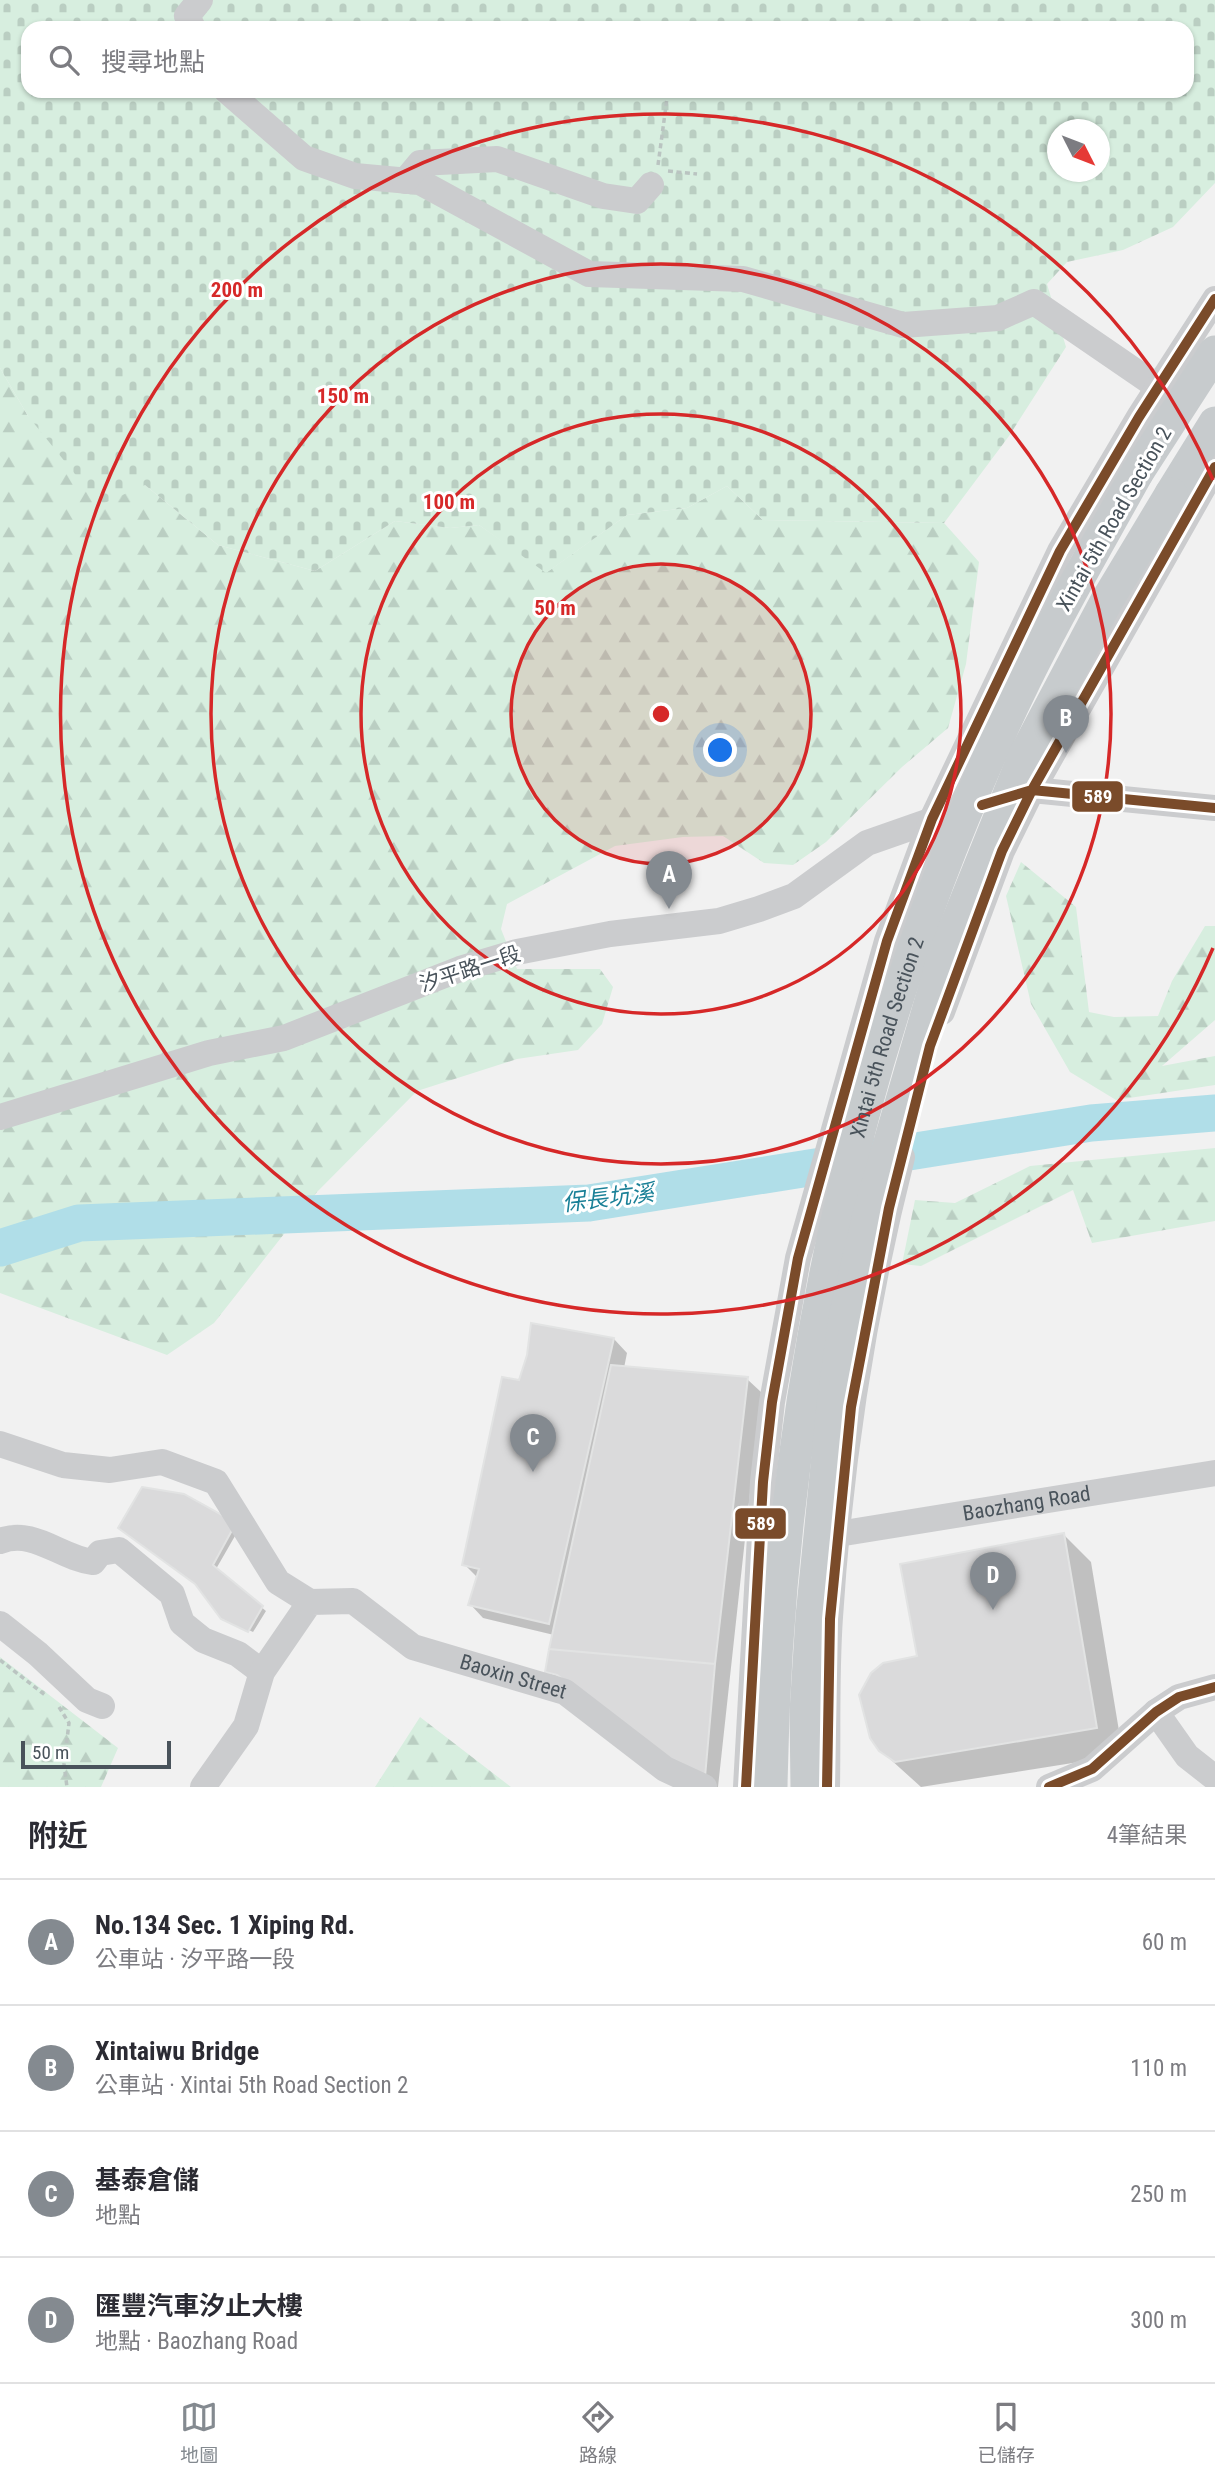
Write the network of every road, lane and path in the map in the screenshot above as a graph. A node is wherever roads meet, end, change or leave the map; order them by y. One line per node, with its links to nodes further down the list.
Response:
1 (200, 0): 2 (street)
2 (190, 21)
3 (235, 98): 6 (street)
4 (667, 98): 5 (path)
5 (654, 178): 6 (street)
6 (405, 181): 9 (street)
7 (1215, 299): 9 (street)
8 (1215, 352): 34 (main road, Xintai 5th Road Section 2, bridge)
9 (1158, 387): 14 (street)
10 (1215, 423): 35 (main road, Xintai 5th Road Section 2, bridge)
11 (1215, 467): 12 (street)
12 (1032, 790): 13 (street); 14 (street, 汐平路一段); 18 (street)
13 (1215, 808)
14 (932, 819): 15 (street, 汐平路一段); 33 (street)
15 (0, 1117)
16 (0, 1444): 20 (street)
17 (1215, 1473): 18 (street, Baozhang Road)
18 (838, 1534): 36 (street)
19 (0, 1541): 23 (street)
20 (310, 1602): 23 (street); 32 (street, Baoxin Street)
21 (0, 1624): 27 (street)
22 (0, 1660): 25 (path)
23 (262, 1672): 31 (street)
24 (1215, 1687): 28 (street)
25 (47, 1696)
26 (57, 1704): 30 (path)
27 (102, 1706)
28 (1156, 1712): 29 (street); 37 (street)
29 (1215, 1778)
30 (67, 1787)
31 (203, 1787)
32 (704, 1787)
33 (746, 1787)
34 (771, 1787)
35 (807, 1787)
36 (827, 1787)
37 (1049, 1787)

